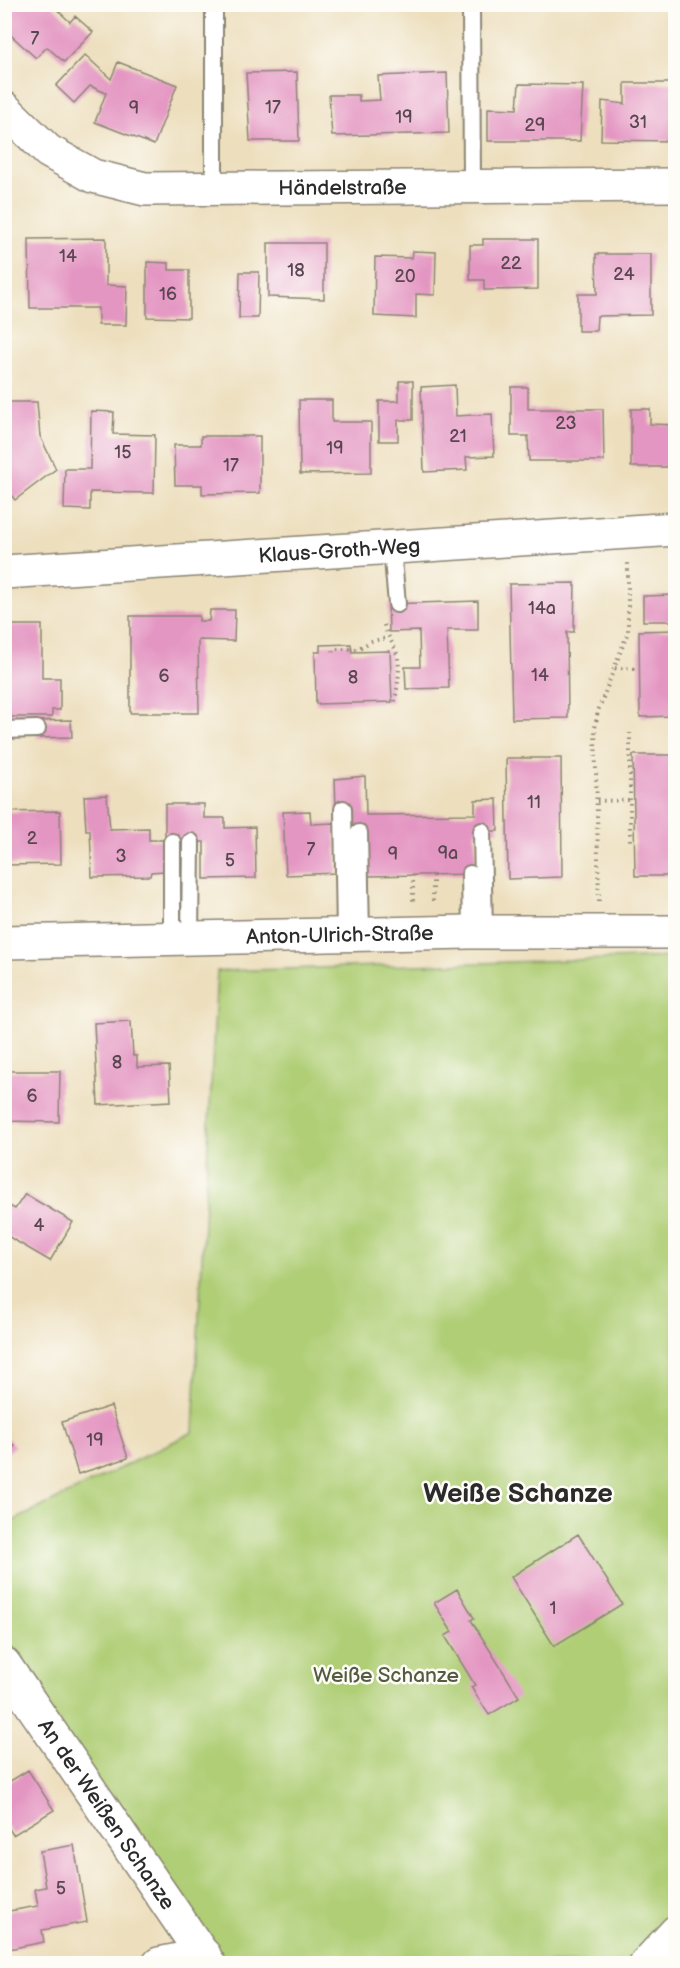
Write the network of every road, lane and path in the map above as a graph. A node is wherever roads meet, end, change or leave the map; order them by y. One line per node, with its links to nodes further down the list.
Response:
1 (214, 4): 6 (lane)
2 (471, 4): 5 (lane)
3 (4, 108): 6 (street, Händelstraße)
4 (675, 185): 5 (street, Händelstraße)
5 (472, 187): 6 (street, Händelstraße)
6 (214, 189)
7 (675, 529): 8 (street, Klaus-Groth-Weg)
8 (627, 533): 9 (street, Klaus-Groth-Weg); 15 (path)
9 (392, 548): 10 (street, Klaus-Groth-Weg); 11 (lane)
10 (4, 572)
11 (397, 604)
12 (381, 615): 13 (path)
13 (388, 638): 14 (path); 17 (path)
14 (333, 652)
15 (615, 668): 16 (path); 21 (path)
16 (637, 669)
17 (394, 705)
18 (37, 729): 19 (lane)
19 (4, 730)
20 (630, 734): 22 (path)
21 (597, 801): 22 (path); 36 (path)
22 (630, 801): 28 (path)
23 (343, 809): 37 (lane)
24 (482, 831): 34 (lane)
25 (359, 833): 37 (lane)
26 (172, 842): 38 (lane)
27 (191, 842): 38 (lane)
28 (630, 843)
29 (470, 874): 34 (lane)
30 (413, 875): 32 (path)
31 (433, 875): 33 (path)
32 (413, 908)
33 (433, 908)
34 (477, 932): 36 (street, Anton-Ulrich-Straße); 37 (street, Anton-Ulrich-Straße)
35 (675, 932): 36 (street, Anton-Ulrich-Straße)
36 (599, 933)
37 (353, 935): 38 (street, Anton-Ulrich-Straße)
38 (181, 938): 39 (street, Anton-Ulrich-Straße)
39 (4, 942)
40 (4, 1664): 42 (street, An der Weißen Schanze)
41 (675, 1932): 44 (street)
42 (207, 1959): 43 (street)
43 (159, 1964)
44 (646, 1964)

